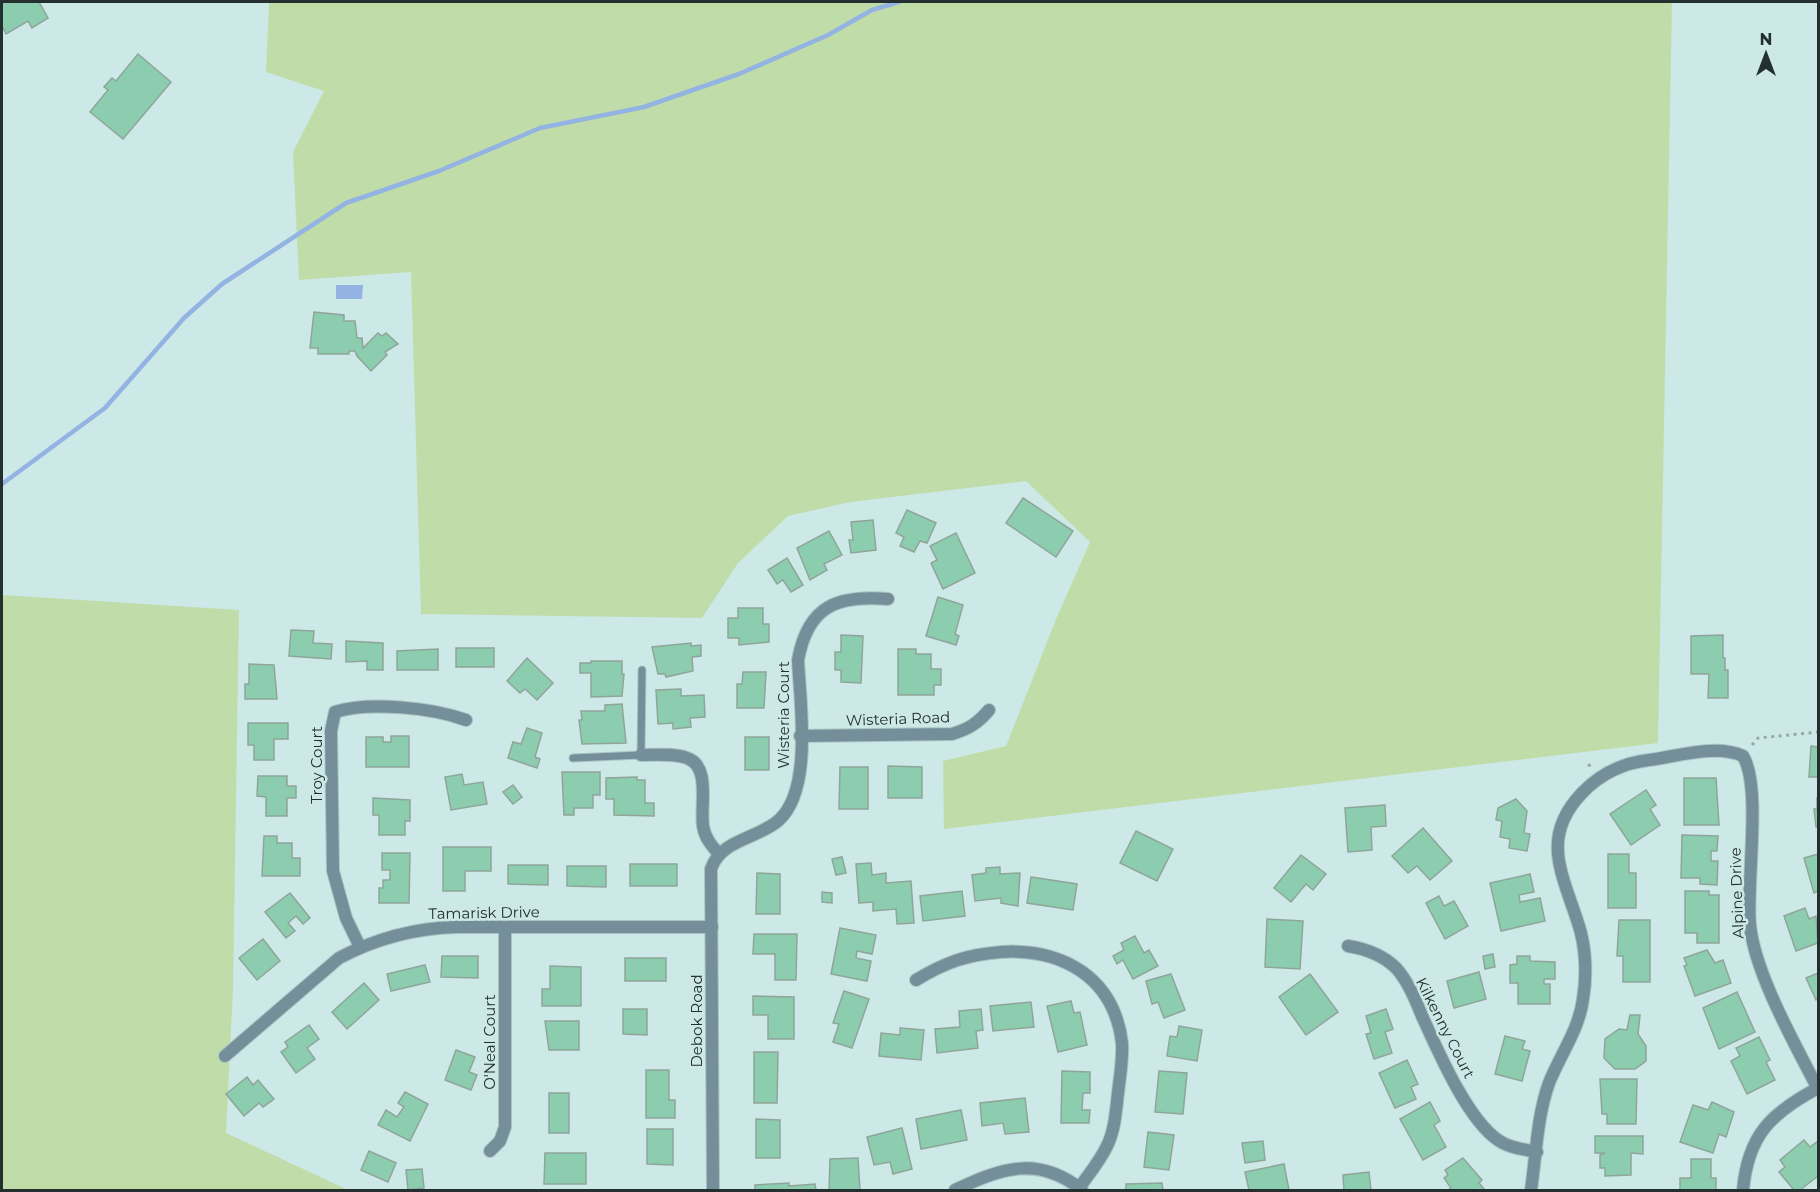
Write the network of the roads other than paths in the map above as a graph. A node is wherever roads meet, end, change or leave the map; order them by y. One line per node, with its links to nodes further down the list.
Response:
1 (888, 598): 5 (street, Wisteria Court)
2 (642, 670): 6 (lane)
3 (989, 710): 5 (street, Wisteria Road)
4 (466, 720): 12 (street, Troy Court)
5 (800, 736): 8 (street, Wisteria Court)
6 (641, 755): 7 (lane); 8 (street)
7 (573, 758)
8 (719, 854): 10 (street, Debok Road)
9 (506, 927): 10 (street, Tamarisk Drive); 12 (street, Tamarisk Drive); 16 (street, O'Neal Court)
10 (712, 927): 19 (street, Debok Road)
11 (1348, 946): 17 (street, Kilkenny Court)
12 (360, 947): 14 (street, Tamarisk Drive)
13 (916, 980): 18 (street)
14 (225, 1056)
15 (1818, 1089): 17 (street, Alpine Drive); 22 (street, Alpine Drive)
16 (490, 1151)
17 (1537, 1152): 21 (street)
18 (1081, 1189): 20 (street)
19 (713, 1191)
20 (955, 1191)
21 (1531, 1191)
22 (1743, 1191)

